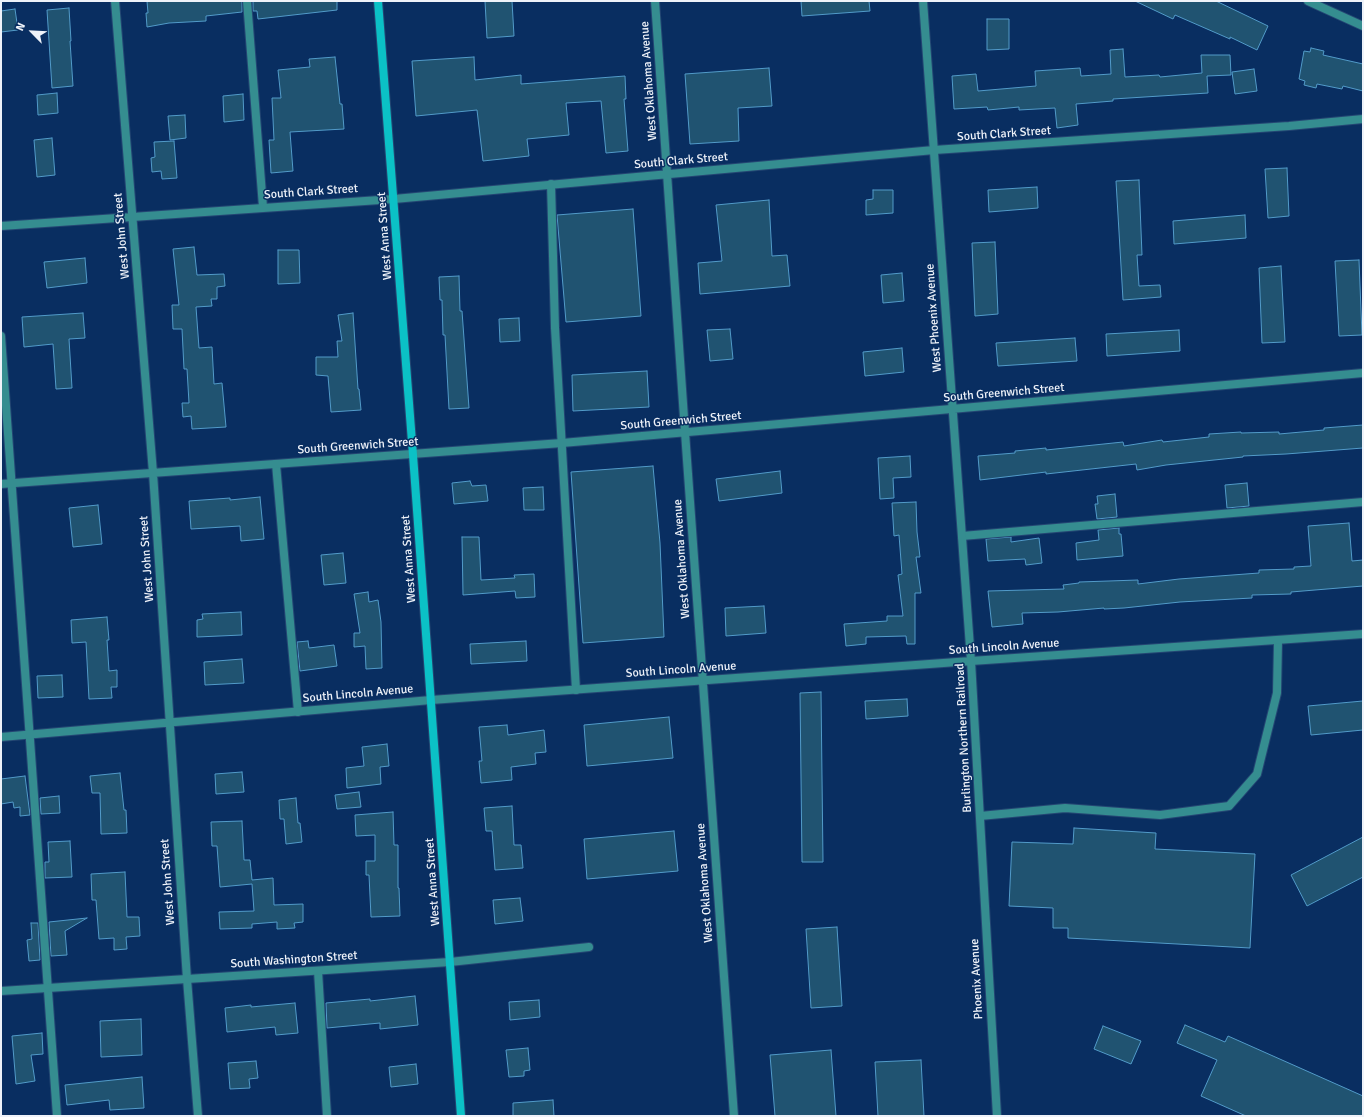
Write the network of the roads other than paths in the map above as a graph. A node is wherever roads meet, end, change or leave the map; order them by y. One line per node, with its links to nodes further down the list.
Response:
1 (115, 1): 14 (street, West John Street)
2 (247, 1): 13 (street)
3 (378, 1): 12 (main road, West Anna Street)
4 (655, 1): 10 (street, West Oklahoma Avenue)
5 (923, 1): 9 (street, West Phoenix Avenue)
6 (1308, 1): 7 (street)
7 (1363, 26)
8 (1363, 119): 9 (street, South Clark Street)
9 (934, 150): 10 (street, South Clark Street); 18 (street, West Phoenix Avenue)
10 (667, 174): 11 (street, South Clark Street); 19 (street, West Oklahoma Avenue)
11 (551, 184): 12 (street, South Clark Street); 20 (street)
12 (394, 198): 13 (street, South Clark Street); 21 (main road, West Anna Street)
13 (263, 208): 14 (street, South Clark Street)
14 (132, 216): 15 (street, South Clark Street); 23 (street, West John Street)
15 (1, 226)
16 (1, 336): 24 (street)
17 (1363, 374): 18 (street, South Greenwich Street)
18 (953, 409): 19 (street, South Greenwich Street); 27 (street, West Phoenix Avenue)
19 (685, 432): 20 (street, South Greenwich Street); 32 (street, West Oklahoma Avenue)
20 (562, 443): 21 (street, South Greenwich Street); 33 (street)
21 (413, 455): 22 (street, South Greenwich Street); 34 (main road, West Anna Street)
22 (276, 464): 23 (street, South Greenwich Street); 35 (street)
23 (153, 473): 24 (street, South Greenwich Street); 36 (street, West John Street)
24 (11, 483): 25 (street, South Greenwich Street); 37 (street)
25 (1, 484)
26 (1363, 502): 27 (street)
27 (962, 536): 28 (street, West Phoenix Avenue)
28 (969, 634): 31 (street, Burlington Northern Railroad)
29 (1363, 634): 30 (street, South Lincoln Avenue)
30 (1278, 641): 31 (street, South Lincoln Avenue); 39 (street)
31 (971, 660): 32 (street, South Lincoln Avenue); 39 (street, Burlington Northern Railroad)
32 (702, 680): 33 (street, South Lincoln Avenue); 51 (street, West Oklahoma Avenue)
33 (576, 690): 34 (street, South Lincoln Avenue)
34 (431, 700): 35 (street, South Lincoln Avenue); 42 (main road, West Anna Street)
35 (298, 712): 36 (street, South Lincoln Avenue)
36 (169, 722): 37 (street, South Lincoln Avenue); 44 (street, West John Street)
37 (29, 734): 38 (street, South Lincoln Avenue); 45 (street)
38 (1, 737)
39 (980, 816): 40 (street, Burlington Northern Railroad)
40 (982, 841): 52 (street, Phoenix Avenue)
41 (589, 947): 42 (street, South Washington Street)
42 (450, 962): 43 (street, South Washington Street); 50 (main road, West Anna Street)
43 (318, 971): 44 (street, South Washington Street); 49 (street)
44 (187, 979): 45 (street, South Washington Street); 48 (street, West John Street)
45 (47, 988): 46 (street, South Washington Street); 47 (street)
46 (1, 991)
47 (57, 1116)
48 (198, 1116)
49 (327, 1116)
50 (461, 1116)
51 (734, 1116)
52 (997, 1116)

